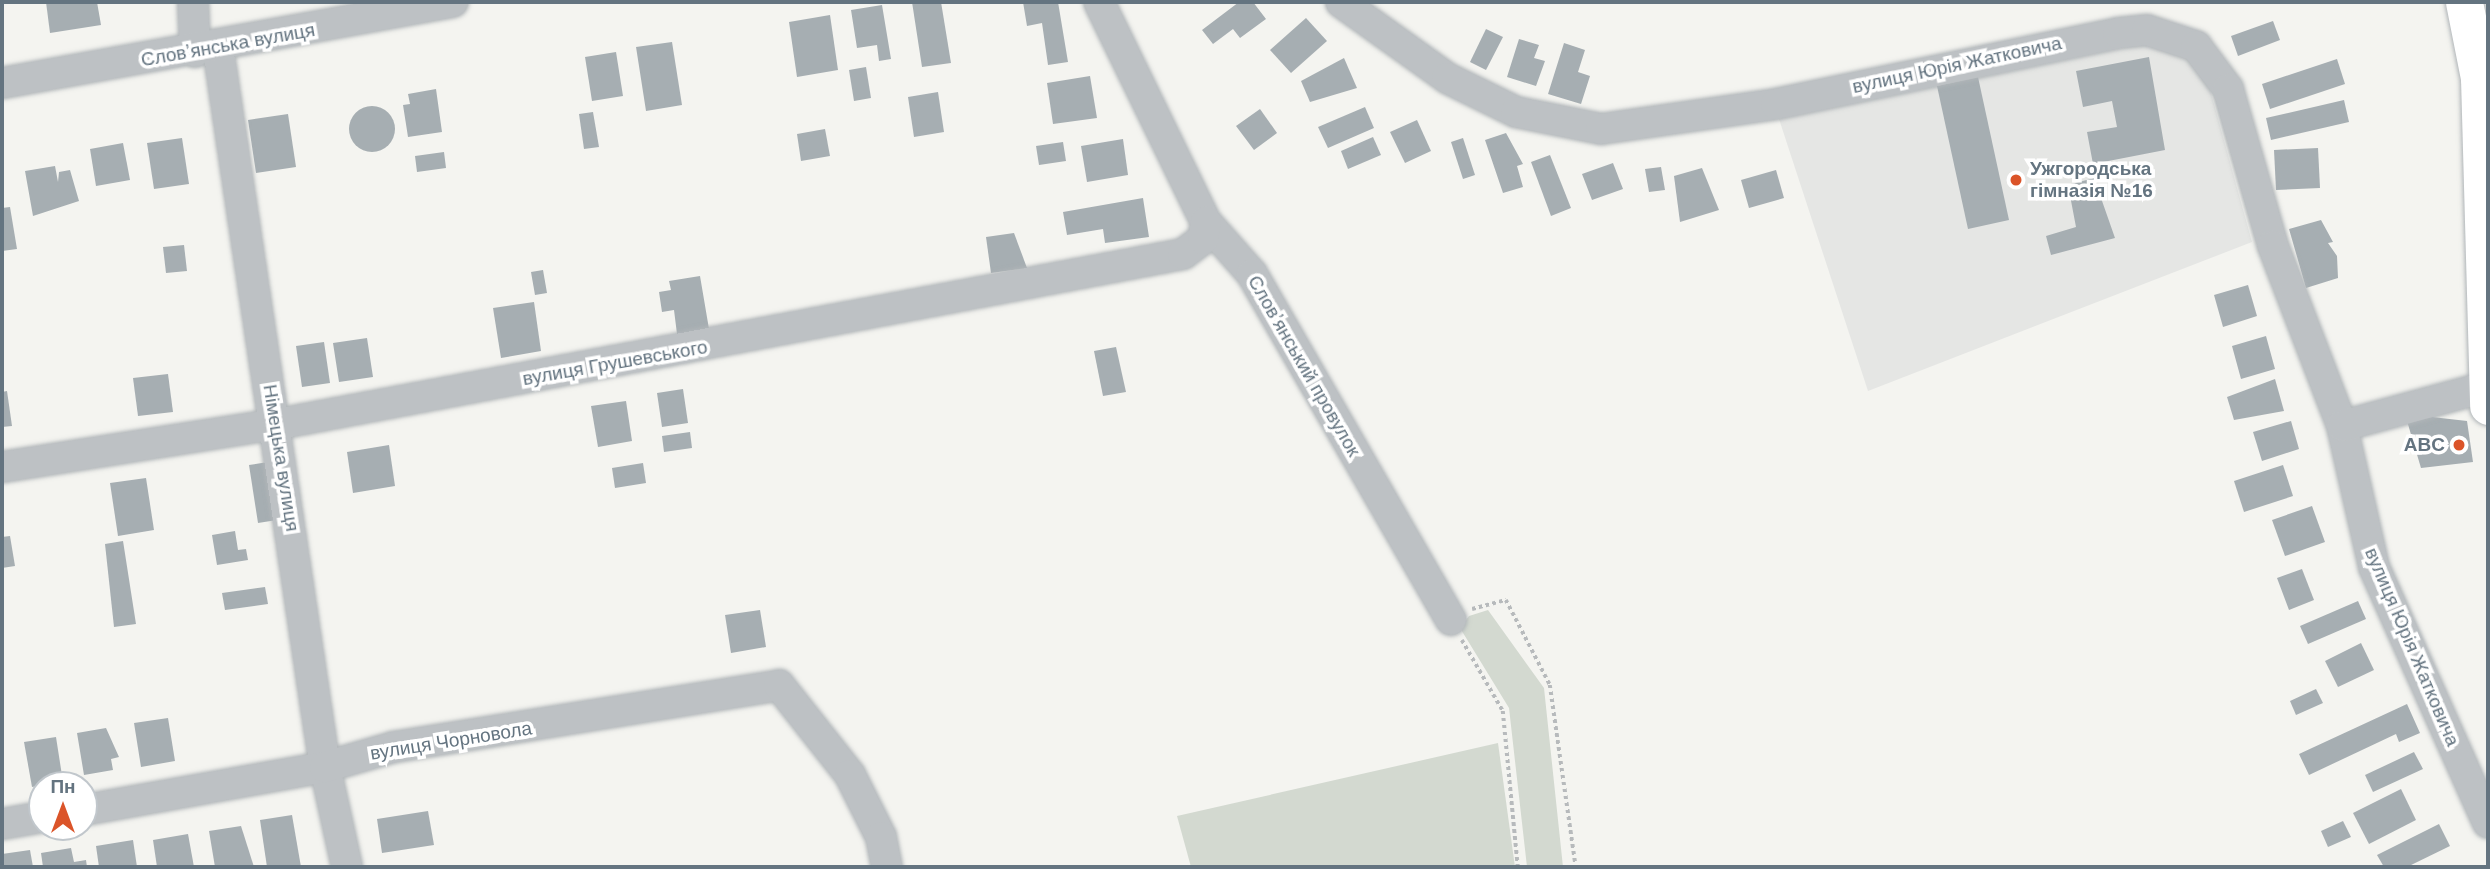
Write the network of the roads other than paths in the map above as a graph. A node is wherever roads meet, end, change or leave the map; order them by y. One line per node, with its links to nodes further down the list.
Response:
1 (193, 2): 6 (street, Німецька вулиця)
2 (453, 2): 6 (street, Словʼянська вулиця)
3 (1099, 2): 8 (street, Словʼянський провулок)
4 (1341, 2): 11 (street, вулиця Юрія Жатковича)
5 (2464, 2): 9 (main road)
6 (207, 50): 7 (street, Словʼянська вулиця); 10 (street, Німецька вулиця)
7 (2, 83)
8 (1206, 222): 10 (street, вулиця Грушевського); 13 (street, Словʼянський провулок)
9 (2487, 397): 11 (street)
10 (278, 424): 12 (street, вулиця Грушевського); 14 (street, Німецька вулиця)
11 (2342, 426): 17 (street, вулиця Юрія Жатковича)
12 (2, 467)
13 (1451, 620)
14 (326, 767): 15 (street, вулиця Чорновола); 19 (street, Німецька вулиця); 20 (street, вулиця Чорновола)
15 (98, 808)
16 (28, 819): 18 (street)
17 (2488, 822)
18 (2, 824)
19 (347, 867)
20 (887, 867)

